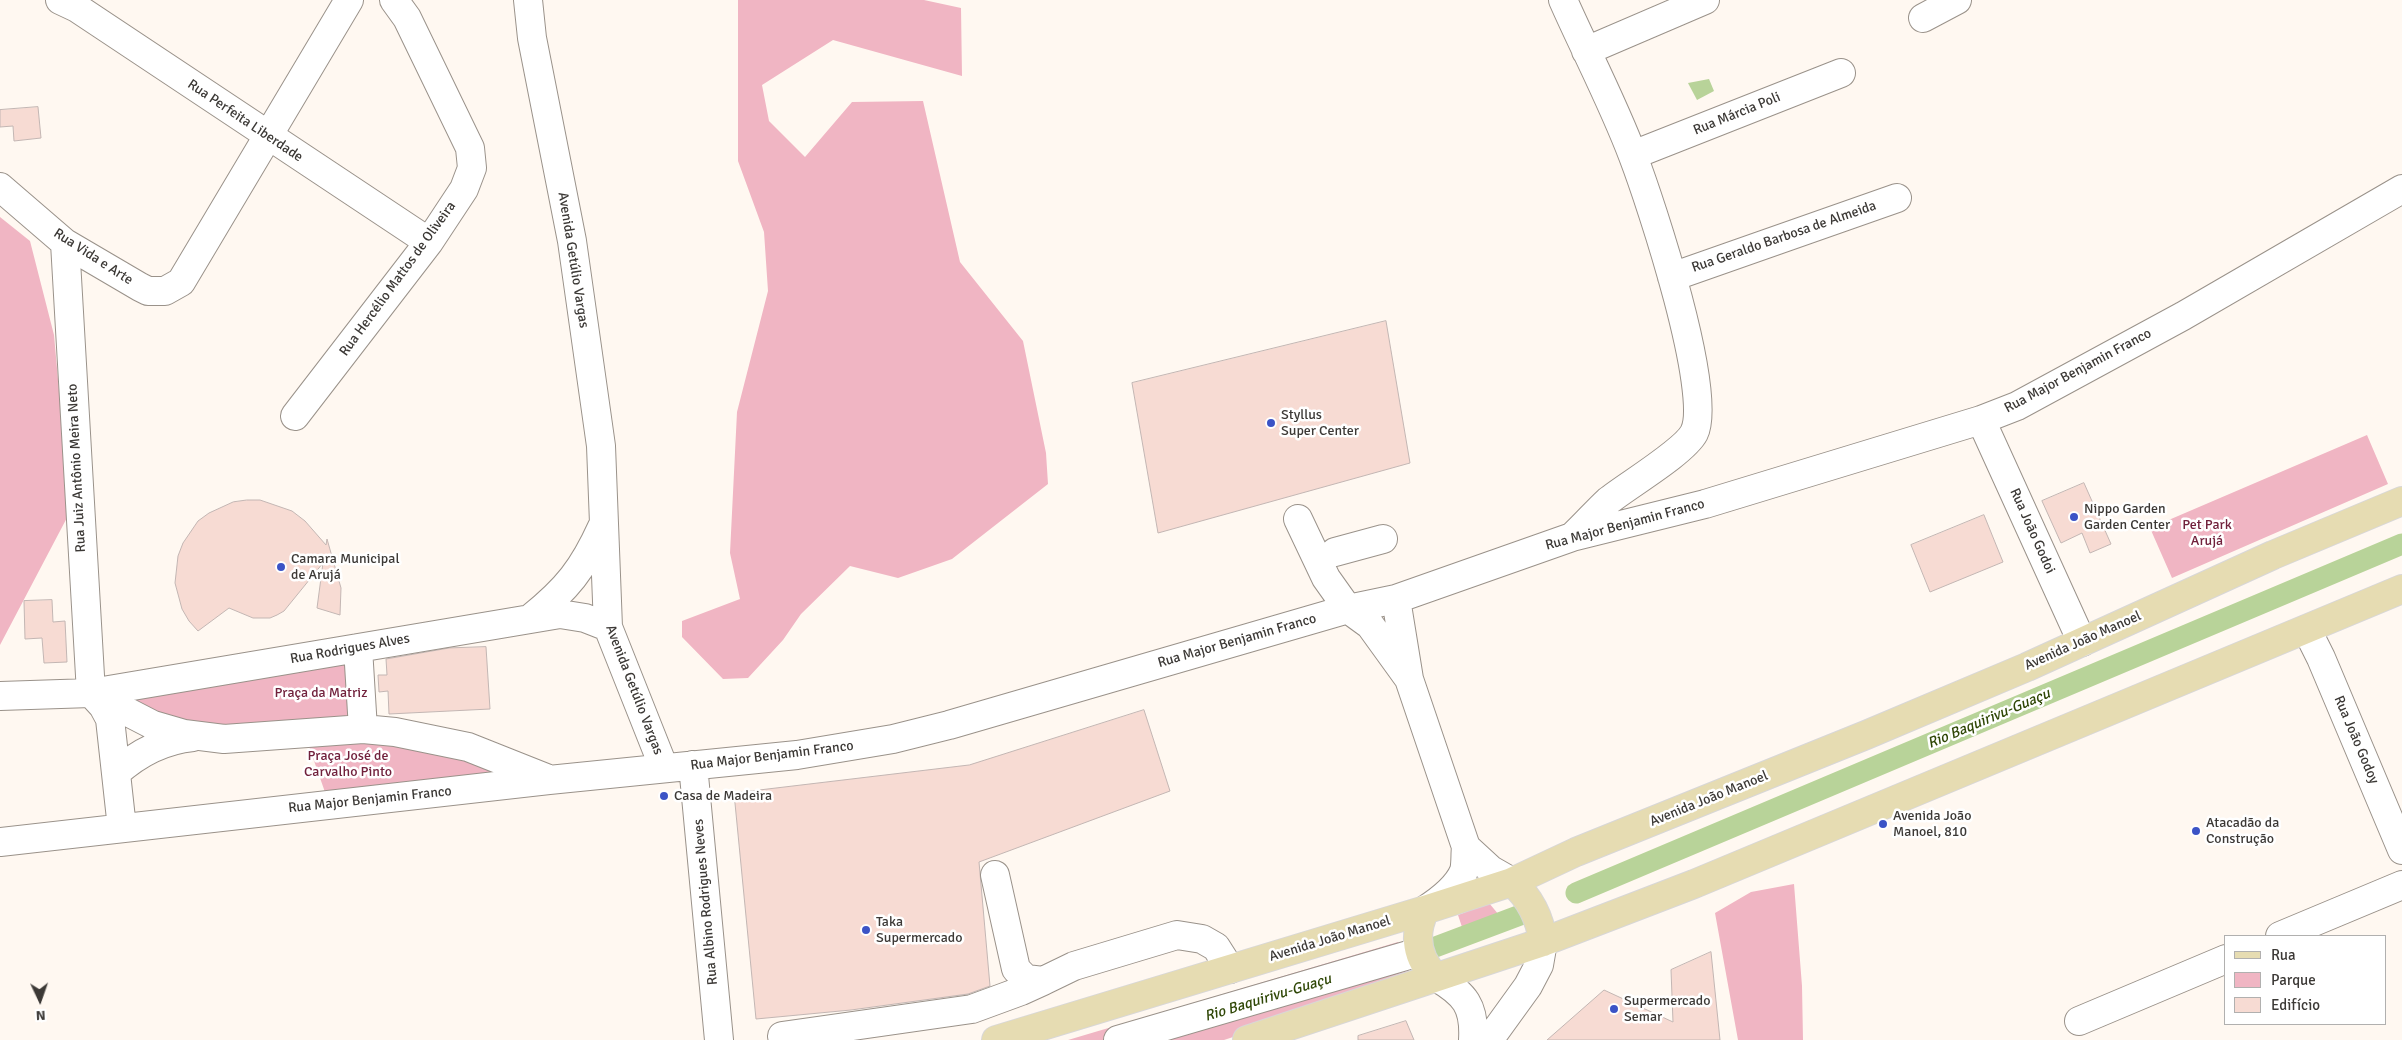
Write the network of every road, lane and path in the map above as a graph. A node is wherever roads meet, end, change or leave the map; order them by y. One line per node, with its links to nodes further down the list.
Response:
1 (60, 0): 11 (street, Rua Perfeita Liberdade)
2 (349, 0): 11 (street)
3 (394, 0): 16 (street, Rua Hercélio Mattos de Oliveira)
4 (528, 0): 23 (street, Avenida Getúlio Vargas)
5 (1563, 0): 9 (street)
6 (1705, 0): 9 (street)
7 (1957, 0): 8 (street)
8 (1923, 18)
9 (1586, 51): 12 (street)
10 (1841, 73): 12 (street, Rua Márcia Poli)
11 (266, 136): 16 (street, Rua Perfeita Liberdade); 17 (street, Rua Vida e Arte)
12 (1633, 155): 18 (street)
13 (0, 188): 17 (street, Rua Vida e Arte)
14 (2402, 188): 20 (street, Rua Major Benjamin Franco)
15 (1897, 198): 18 (street, Rua Geraldo Barbosa de Almeida)
16 (429, 242): 19 (street, Rua Hercélio Mattos de Oliveira)
17 (65, 243): 36 (street, Rua Juiz Antônio Meira Neto)
18 (1672, 276): 24 (street)
19 (295, 416)
20 (1982, 420): 24 (street, Rua Major Benjamin Franco); 33 (street, Rua João Godoi)
21 (2402, 501): 33 (main road, Avenida João Manoel)
22 (1298, 519): 29 (street)
23 (605, 521): 30 (street, Avenida Getúlio Vargas); 31 (street, Avenida Getúlio Vargas)
24 (1572, 537): 28 (street, Rua Major Benjamin Franco)
25 (1383, 539): 26 (street)
26 (1335, 552)
27 (2402, 590): 32 (main road)
28 (1396, 599): 29 (street, Rua Major Benjamin Franco); 35 (street)
29 (1348, 609): 35 (street); 40 (street, Rua Major Benjamin Franco)
30 (530, 618): 31 (street, Rua Rodrigues Alves); 34 (street, Rua Rodrigues Alves)
31 (608, 626): 41 (street, Avenida Getúlio Vargas)
32 (2307, 630): 47 (street, Rua João Godoy); 53 (main road)
33 (2082, 642): 49 (main road, Avenida João Manoel)
34 (358, 648): 36 (street, Rua Rodrigues Alves); 38 (street)
35 (1409, 679): 46 (street)
36 (90, 692): 37 (street, Rua Rodrigues Alves); 39 (street); 42 (street)
37 (0, 696)
38 (363, 729): 39 (street); 43 (street)
39 (200, 736): 42 (street)
40 (693, 765): 41 (street, Rua Major Benjamin Franco); 61 (street, Rua Albino Rodrigues Neves)
41 (664, 768): 43 (street, Rua Major Benjamin Franco)
42 (116, 773): 44 (street)
43 (549, 780): 44 (street, Rua Major Benjamin Franco)
44 (122, 828): 45 (street, Rua Major Benjamin Franco)
45 (0, 842)
46 (1466, 847): 49 (street); 51 (street)
47 (2402, 850)
48 (995, 875): 58 (street)
49 (1512, 882): 51 (main road, Avenida João Manoel); 53 (main road)
50 (2402, 885): 52 (street)
51 (1425, 910): 54 (main road); 56 (main road, Avenida João Manoel)
52 (2282, 935)
53 (1543, 942): 57 (main road); 66 (street)
54 (1419, 952): 57 (main road); 63 (street)
55 (2224, 960): 59 (street)
56 (1230, 969): 58 (street); 62 (main road, Avenida João Manoel)
57 (1436, 978): 64 (main road); 65 (street)
58 (1042, 981): 60 (street)
59 (2079, 1021)
60 (782, 1036)
61 (719, 1040)
62 (996, 1040)
63 (1118, 1040)
64 (1247, 1040)
65 (1473, 1040)
66 (1489, 1040)

